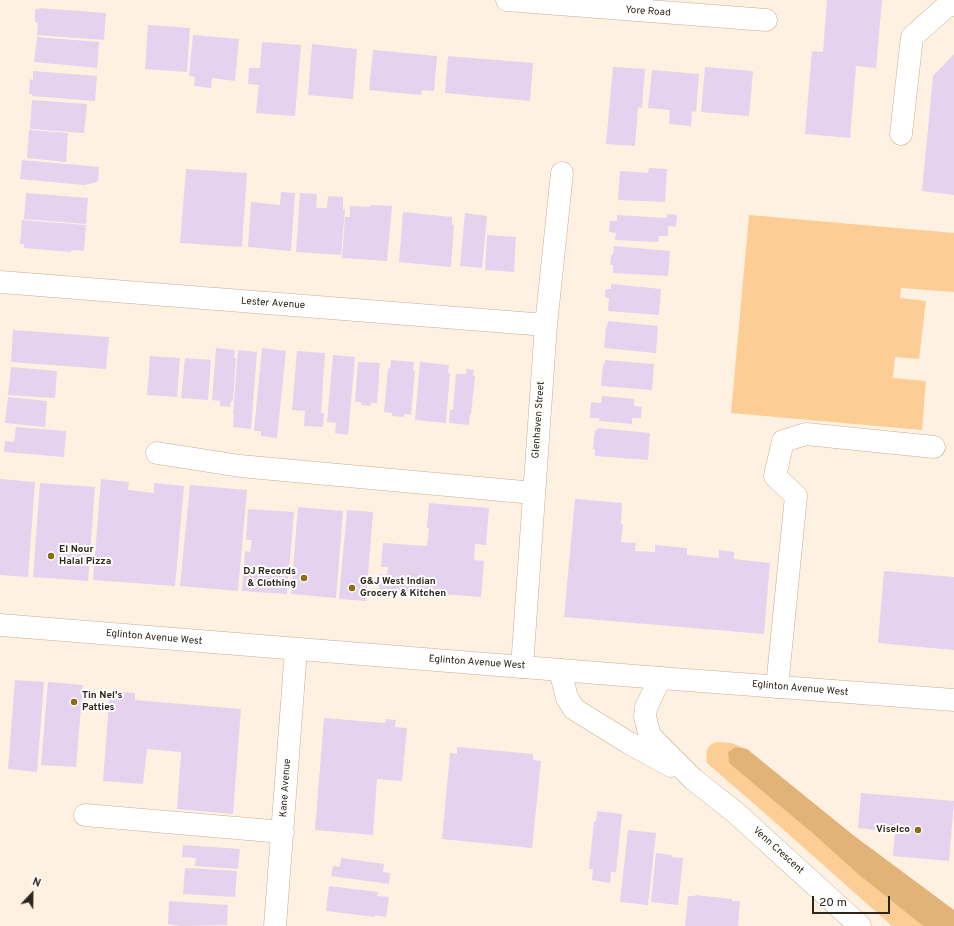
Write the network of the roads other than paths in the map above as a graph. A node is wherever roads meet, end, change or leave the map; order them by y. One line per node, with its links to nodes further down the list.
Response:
1 (507, 0): 2 (street, Yore Road)
2 (632, 5): 4 (street, Yore Road)
3 (954, 5): 5 (street)
4 (766, 20)
5 (901, 134)
6 (562, 173): 8 (street, Glenhaven Street)
7 (0, 282): 8 (street, Lester Avenue)
8 (546, 325): 11 (street, Glenhaven Street)
9 (934, 447): 17 (street)
10 (157, 453): 11 (street)
11 (534, 492): 14 (street, Glenhaven Street)
12 (0, 625): 13 (street, Eglinton Avenue West)
13 (296, 650): 14 (street, Eglinton Avenue West); 21 (street, Kane Avenue)
14 (522, 667): 15 (street, Eglinton Avenue West)
15 (560, 670): 16 (street, Eglinton Avenue West); 19 (street, Venn Crescent)
16 (660, 678): 17 (street, Eglinton Avenue West); 19 (street, Venn Crescent)
17 (777, 687): 18 (street, Eglinton Avenue West)
18 (954, 700)
19 (693, 779): 23 (street, Venn Crescent)
20 (85, 815): 21 (street)
21 (283, 832): 22 (street, Kane Avenue)
22 (275, 926)
23 (860, 926)

